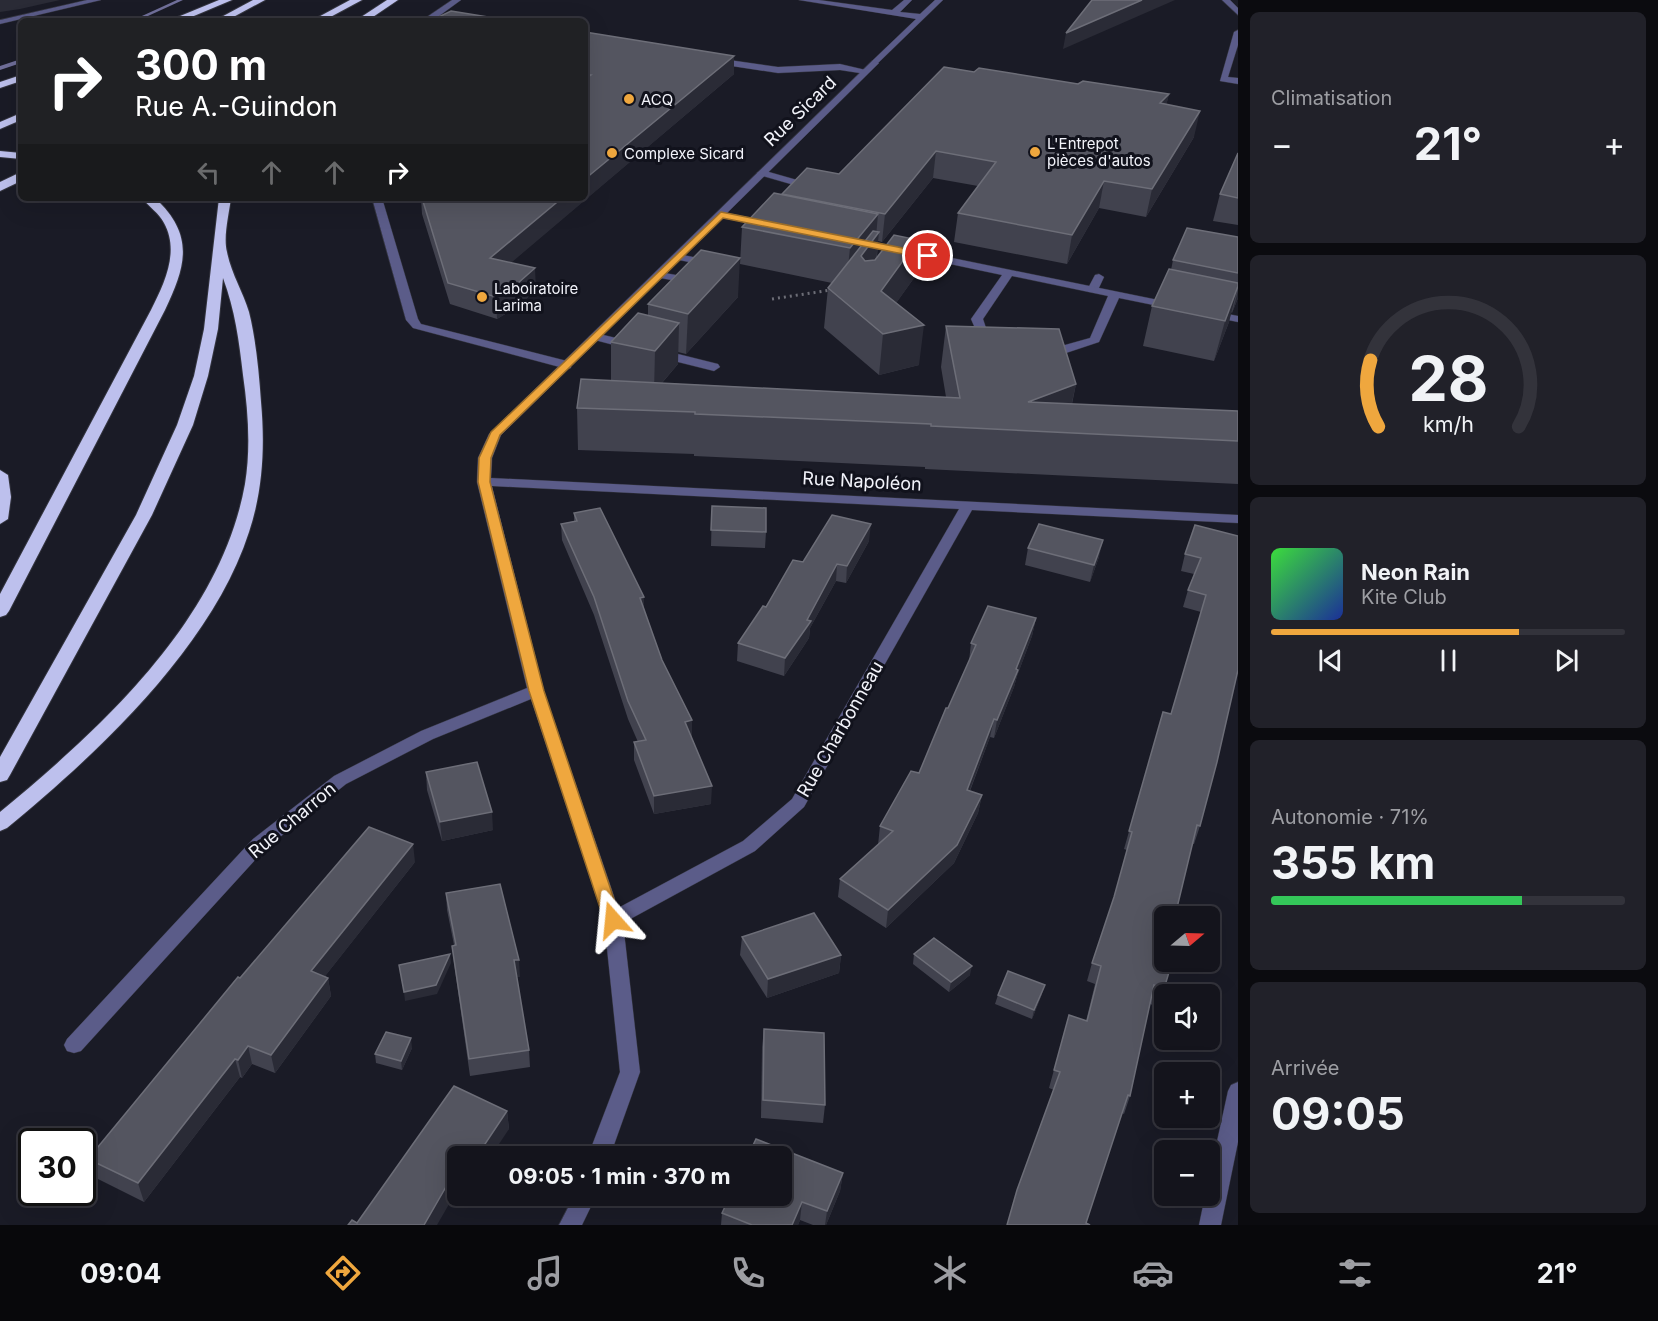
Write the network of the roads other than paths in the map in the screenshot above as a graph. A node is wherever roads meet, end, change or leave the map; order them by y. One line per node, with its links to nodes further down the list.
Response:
1 (98, 0): 19 (street)
2 (227, 0): 14 (highway)
3 (260, 0): 15 (highway)
4 (357, 0): 16 (highway)
5 (393, 0): 17 (highway)
6 (457, 0): 18 (street)
7 (803, 0): 12 (street)
8 (908, 0): 12 (street)
9 (939, 0): 13 (street, Rue Sicard)
10 (1226, 0): 11 (street)
11 (1238, 13)
12 (894, 14): 13 (street)
13 (921, 17): 22 (street, Rue Sicard)
14 (181, 18)
15 (225, 18)
16 (322, 18)
17 (365, 18)
18 (430, 18)
19 (0, 22)
20 (1238, 32): 24 (street)
21 (710, 60): 22 (street)
22 (870, 67): 30 (street, Rue Sicard)
23 (18, 79): 25 (highway)
24 (1238, 81)
25 (0, 85)
26 (18, 117): 27 (highway)
27 (0, 126)
28 (0, 154): 29 (highway)
29 (18, 156)
30 (762, 173): 32 (street); 37 (street, Rue Sicard)
31 (18, 178): 33 (highway)
32 (794, 182)
33 (0, 187)
34 (151, 201): 64 (highway)
35 (225, 201): 41 (highway)
36 (378, 201): 57 (street)
37 (721, 214): 38 (street); 43 (street, Rue Sicard)
38 (778, 226)
39 (843, 239): 42 (street)
40 (913, 241): 42 (street)
41 (219, 249): 66 (highway); 67 (highway)
42 (899, 254): 45 (street)
43 (678, 257): 44 (street); 46 (street, Rue Sicard)
44 (710, 263)
45 (1009, 273): 49 (street); 55 (street)
46 (659, 275): 48 (street); 54 (street, Rue Sicard)
47 (1099, 277): 49 (street)
48 (693, 281)
49 (1093, 290): 50 (street)
50 (1115, 294): 51 (street); 56 (street)
51 (1182, 308)
52 (1203, 312): 53 (street)
53 (1238, 319)
54 (596, 337): 57 (street, Rue Sicard); 58 (street)
55 (1003, 338)
56 (1034, 343)
57 (567, 365): 60 (street, Rue Sicard)
58 (714, 366)
59 (0, 476): 62 (highway)
60 (484, 482): 61 (street, Rue Napoléon); 65 (street, Rue Sicard)
61 (969, 504): 63 (street, Rue Napoléon); 68 (street, Rue Charbonneau)
62 (0, 519)
63 (1238, 519)
64 (0, 611)
65 (536, 691): 68 (street, Rue Sicard); 69 (street, Rue Charron)
66 (0, 775)
67 (0, 823)
68 (613, 920): 71 (street)
69 (74, 1045)
70 (1238, 1091): 74 (street)
71 (603, 1146)
72 (580, 1206): 73 (street)
73 (570, 1225)
74 (1210, 1225)

